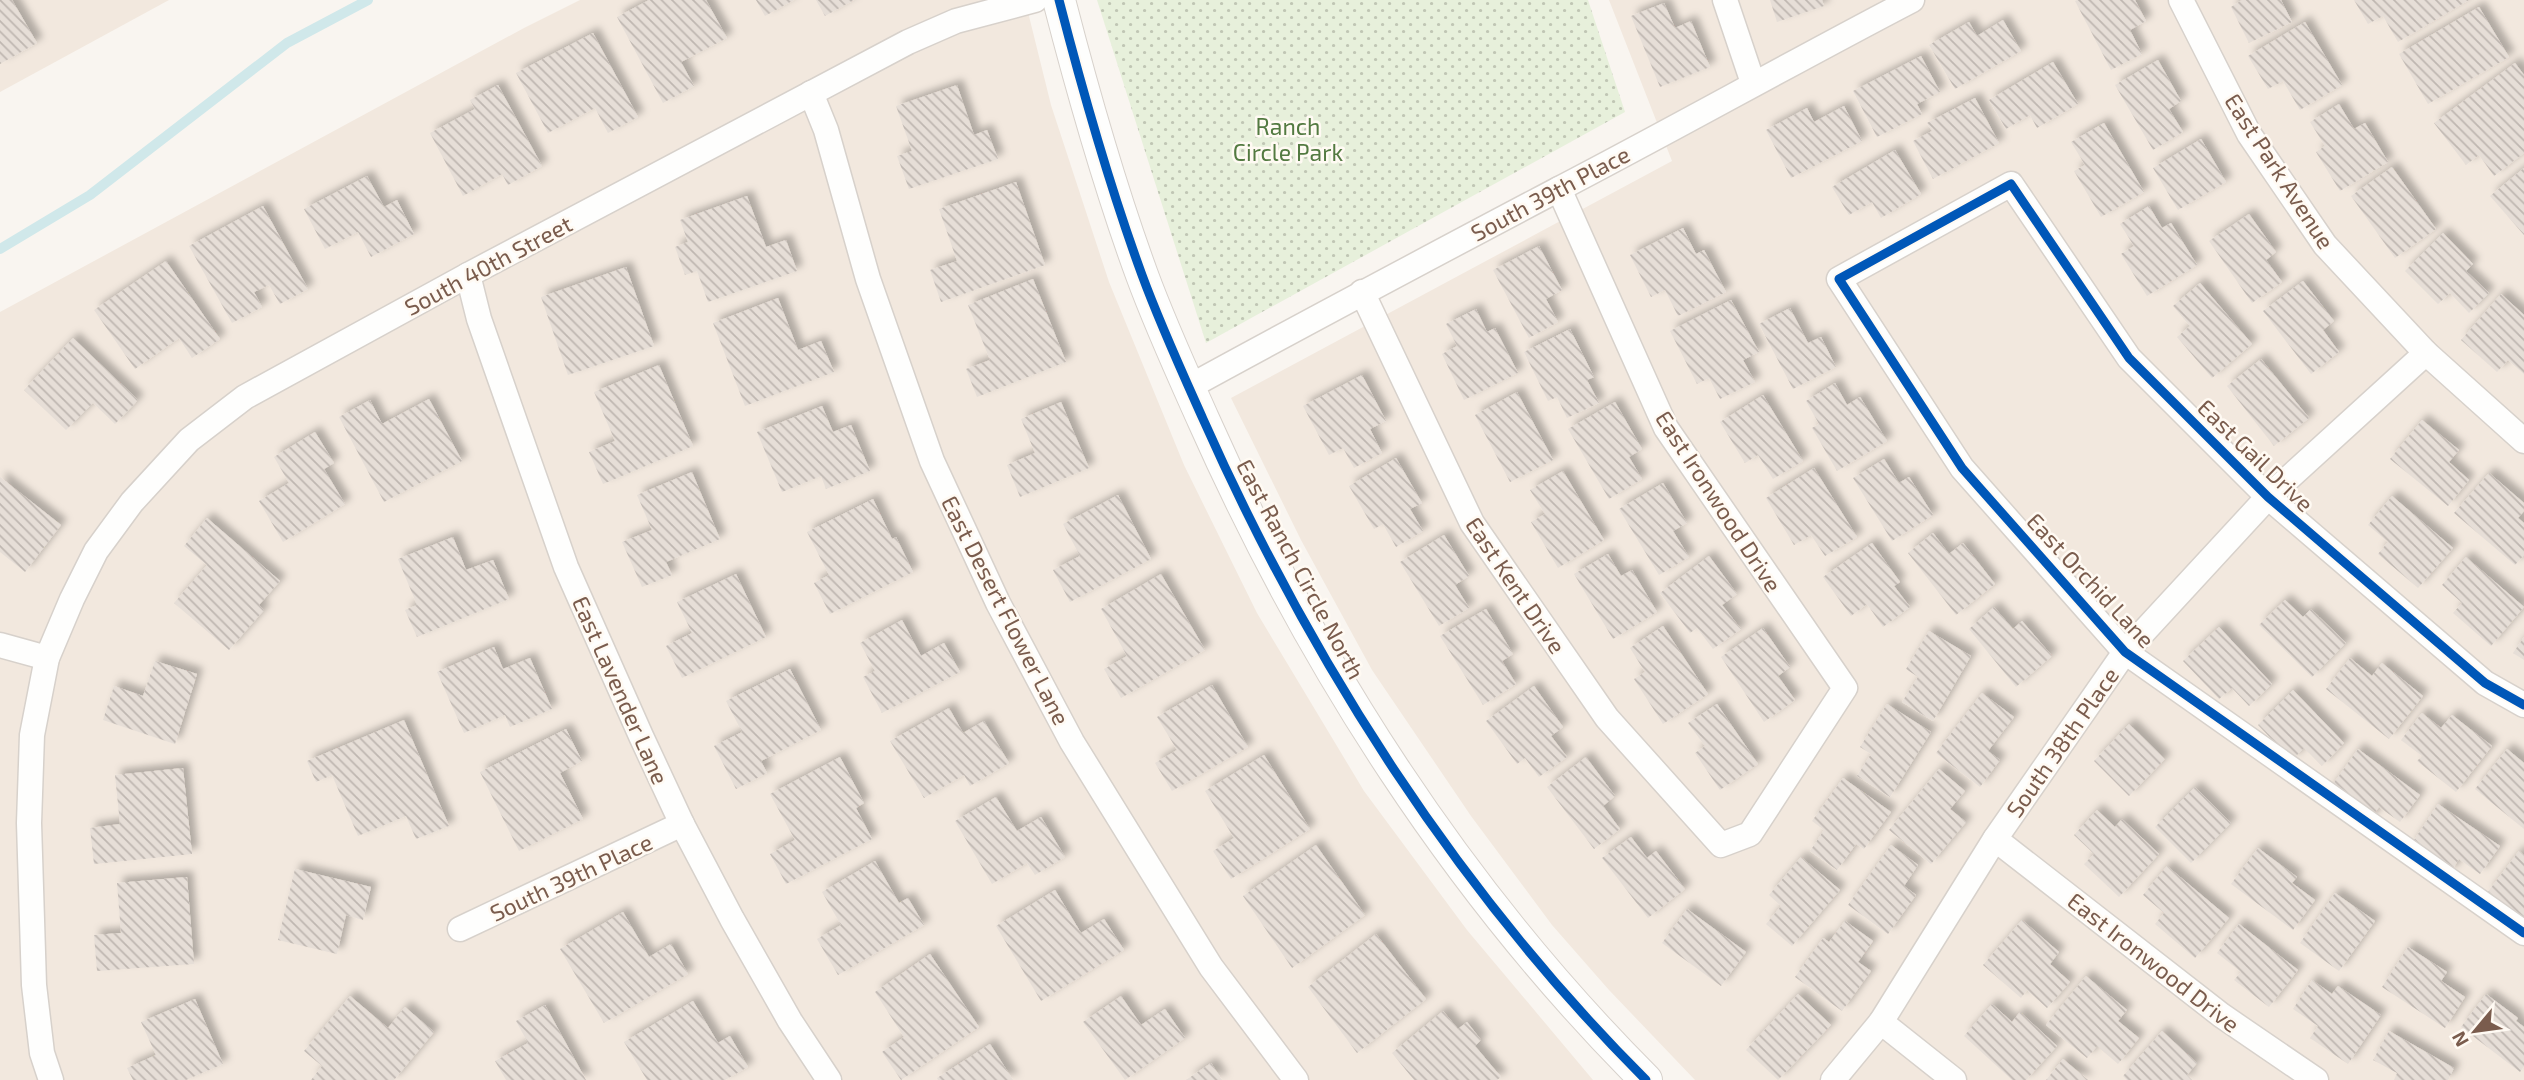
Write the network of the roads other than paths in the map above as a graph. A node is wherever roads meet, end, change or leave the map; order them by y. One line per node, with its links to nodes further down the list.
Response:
1 (1035, 0): 7 (street, South 40th Street)
2 (1059, 0): 13 (street, East Ranch Circle North)
3 (1725, 0): 6 (street)
4 (1912, 0): 6 (street, South 39th Place)
5 (2181, 0): 12 (street, East Park Avenue)
6 (1753, 83): 8 (street, South 39th Place)
7 (811, 93): 9 (street, South 40th Street); 28 (street, East Desert Flower Lane)
8 (1559, 189): 11 (street, South 39th Place); 22 (street, East Ironwood Drive)
9 (468, 275): 18 (street, South 40th Street); 20 (street, East Lavender Lane)
10 (1839, 279): 15 (street, East Gail Drive); 17 (street, East Orchid Lane)
11 (1362, 292): 13 (street, South 39th Place); 22 (street, East Kent Drive)
12 (2426, 353): 14 (street, East Park Avenue); 15 (street, South 38th Place)
13 (1189, 387): 29 (street, East Ranch Circle North)
14 (2524, 441)
15 (2268, 497): 17 (street, South 38th Place); 19 (street, East Gail Drive)
16 (0, 645): 18 (street)
17 (2125, 652): 21 (street, South 38th Place); 24 (street, East Orchid Lane)
18 (47, 658): 26 (street, South 40th Street)
19 (2524, 705)
20 (681, 824): 23 (street, South 39th Place); 27 (street, East Lavender Lane)
21 (1995, 839): 25 (street, South 38th Place); 32 (street, East Ironwood Drive)
22 (1721, 845)
23 (460, 929)
24 (2524, 933)
25 (1881, 1022): 30 (street, South 38th Place); 31 (street)
26 (51, 1080)
27 (829, 1080)
28 (1297, 1080)
29 (1646, 1080)
30 (1833, 1080)
31 (1954, 1080)
32 (2316, 1080)

